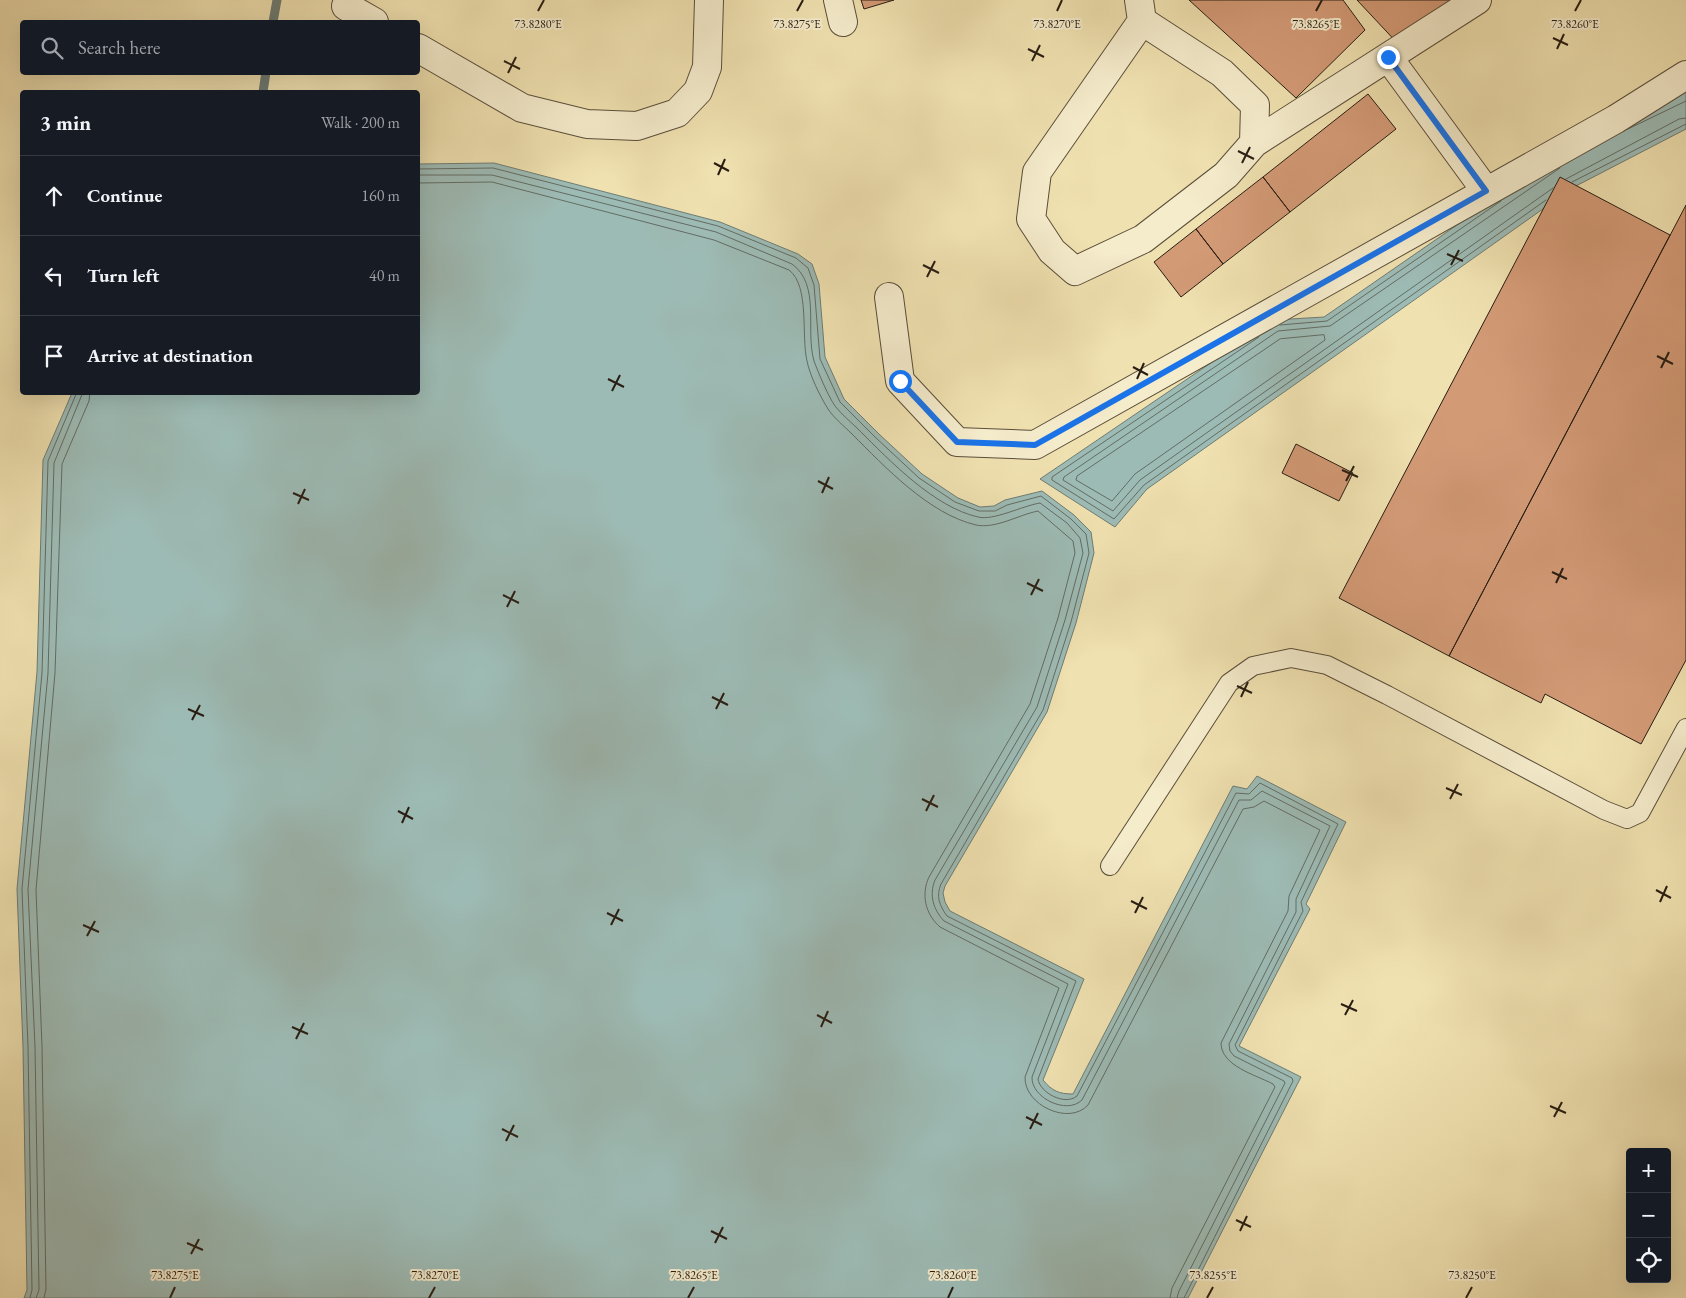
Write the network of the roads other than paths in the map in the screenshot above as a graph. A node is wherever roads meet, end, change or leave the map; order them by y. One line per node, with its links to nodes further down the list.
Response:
1 (708, 0): 6 (street)
2 (1476, 0): 7 (street)
3 (346, 6): 5 (street)
4 (1141, 10): 9 (street); 9 (street)
5 (370, 20)
6 (420, 49)
7 (1388, 57): 9 (street); 10 (street)
8 (1686, 75): 10 (street)
9 (1254, 143)
10 (1486, 191): 11 (street)
11 (889, 297)
12 (1686, 728): 13 (lane)
13 (1110, 866)

